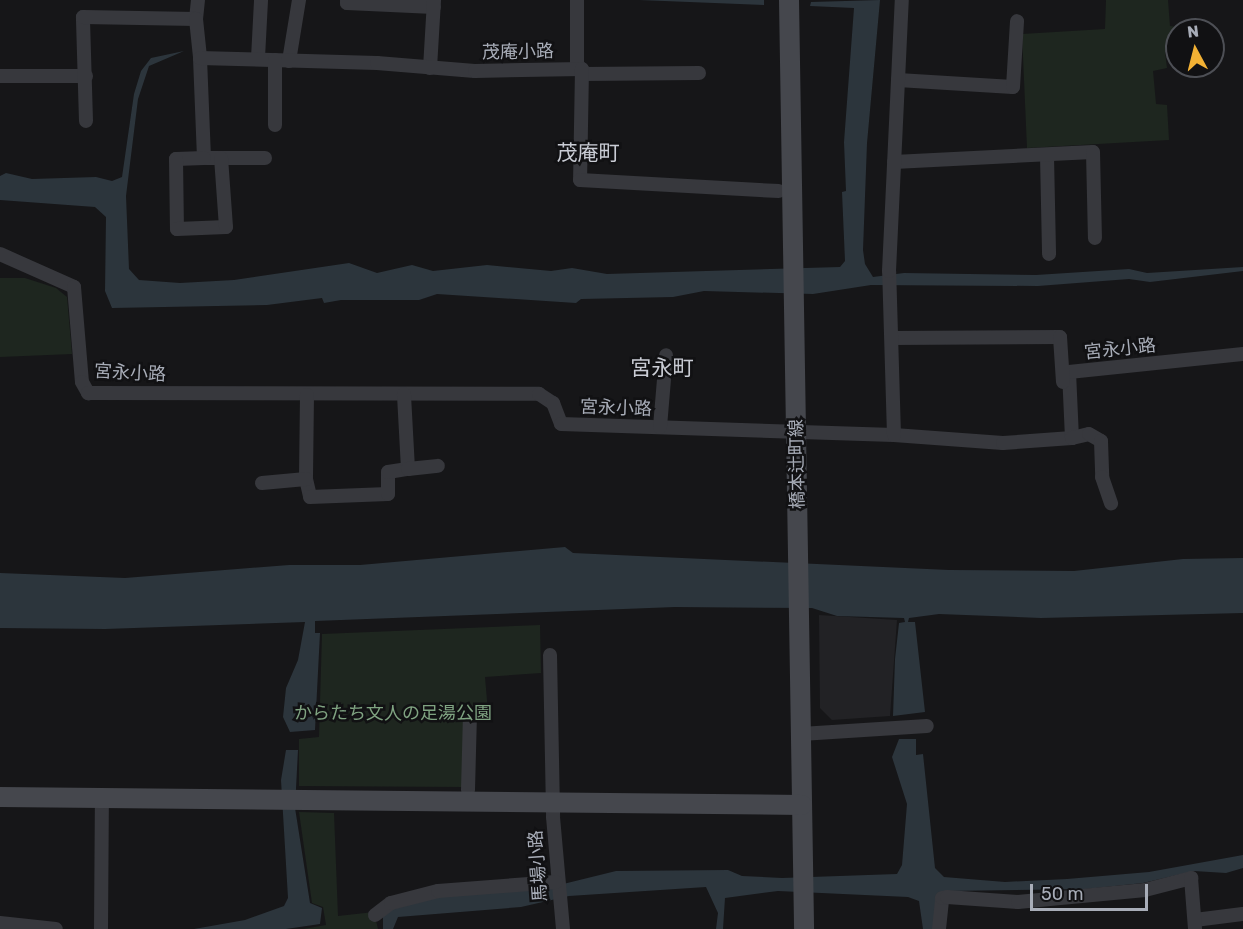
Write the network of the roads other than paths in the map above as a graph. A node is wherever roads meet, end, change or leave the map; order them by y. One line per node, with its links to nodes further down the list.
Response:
1 (198, 0): 9 (street)
2 (261, 0): 12 (street)
3 (299, 0): 13 (street)
4 (347, 0): 8 (street)
5 (577, 0): 15 (street)
6 (789, 0): 38 (main road, 橋本辻町線)
7 (902, 0): 19 (street)
8 (434, 3): 14 (street)
9 (196, 19): 11 (street); 18 (street)
10 (1017, 21): 19 (street)
11 (200, 58): 12 (street, 茂庵小路); 23 (street)
12 (258, 58): 13 (street, 茂庵小路)
13 (282, 60): 14 (street, 茂庵小路); 21 (street)
14 (430, 68): 15 (street, 茂庵小路)
15 (580, 71): 16 (street, 茂庵小路); 27 (street)
16 (699, 73)
17 (0, 76): 18 (street)
18 (86, 76): 20 (street)
19 (898, 80): 26 (street)
20 (86, 121)
21 (275, 125)
22 (1047, 156): 26 (street); 28 (street); 30 (street)
23 (204, 158): 24 (street); 24 (street)
24 (221, 158): 25 (street)
25 (265, 158)
26 (894, 162): 31 (street)
27 (779, 191)
28 (1095, 238)
29 (0, 254): 36 (street, 宮永小路)
30 (1049, 254)
31 (892, 338): 34 (street); 39 (street)
32 (1243, 354): 34 (street, 宮永小路)
33 (666, 355): 37 (street)
34 (1070, 387): 40 (street)
35 (404, 394): 36 (street, 宮永小路); 37 (street, 宮永小路); 42 (street)
36 (307, 395): 43 (street)
37 (660, 427): 38 (street, 宮永小路)
38 (796, 431): 39 (street, 宮永小路); 49 (main road, 橋本辻町線)
39 (894, 435): 40 (street, 宮永小路)
40 (1072, 438): 45 (street, 宮永小路)
41 (438, 466): 42 (street)
42 (408, 470): 43 (street)
43 (306, 479): 44 (street)
44 (262, 483)
45 (1110, 503)
46 (550, 655): 53 (street, 馬場小路)
47 (470, 716): 50 (street)
48 (927, 726): 49 (street)
49 (801, 734): 54 (main road, 橋本辻町線)
50 (468, 790)
51 (0, 797): 52 (main road)
52 (102, 798): 53 (main road); 61 (street)
53 (554, 801): 54 (main road); 55 (street, 馬場小路)
54 (802, 805): 63 (main road, 橋本辻町線)
55 (556, 883): 57 (street); 62 (street, 馬場小路)
56 (1243, 914): 59 (street)
57 (375, 915)
58 (0, 923): 60 (street)
59 (1195, 924): 64 (street)
60 (56, 929)
61 (101, 929)
62 (562, 929)
63 (804, 929)
64 (939, 929)

